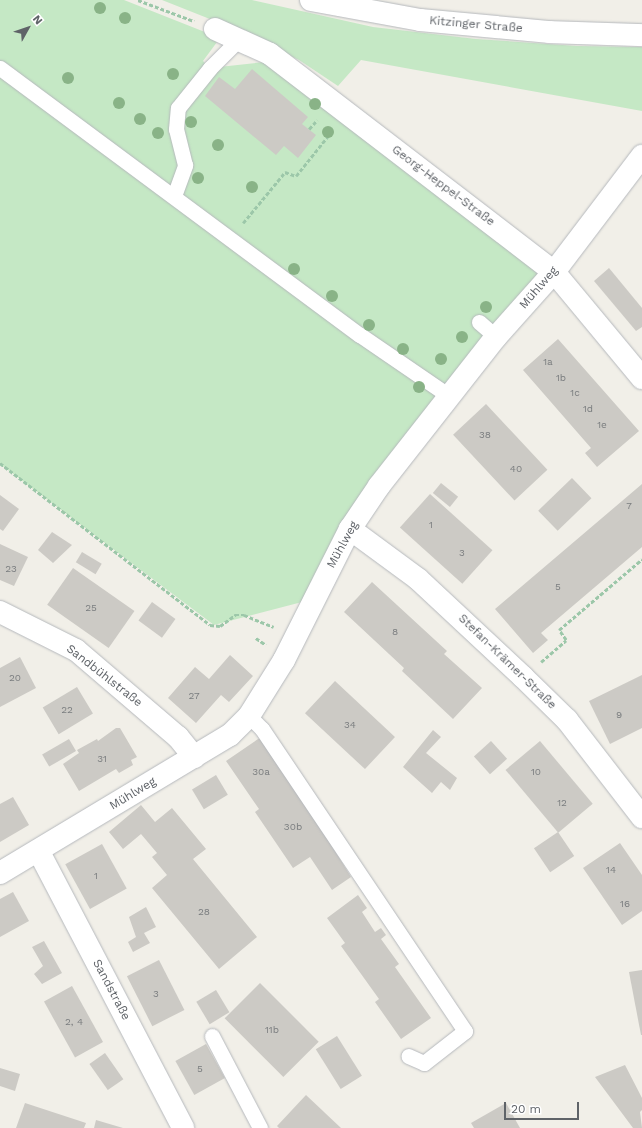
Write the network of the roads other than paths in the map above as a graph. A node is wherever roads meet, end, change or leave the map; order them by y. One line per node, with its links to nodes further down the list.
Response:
1 (311, 0): 2 (street, Kitzinger Straße)
2 (642, 35)
3 (224, 41): 6 (lane); 7 (street, Georg-Heppel-Straße)
4 (0, 68): 6 (lane)
5 (642, 156): 7 (street, Mühlweg)
6 (174, 196): 11 (lane)
7 (554, 272): 9 (street, Mühlweg); 10 (street, Georg-Heppel-Straße)
8 (479, 322): 9 (lane)
9 (496, 337): 11 (street, Mühlweg)
10 (642, 378)
11 (449, 396): 12 (street, Mühlweg)
12 (350, 529): 14 (street, Mühlweg); 16 (street, Stefan-Krämer-Straße)
13 (0, 612): 15 (street, Sandbühlstraße)
14 (249, 716): 15 (street, Mühlweg); 20 (lane)
15 (194, 757): 17 (street, Mühlweg)
16 (642, 817)
17 (39, 852): 18 (street, Mühlweg); 21 (street, Sandstraße)
18 (0, 873)
19 (212, 1036): 22 (lane)
20 (408, 1056)
21 (183, 1128)
22 (260, 1128)

